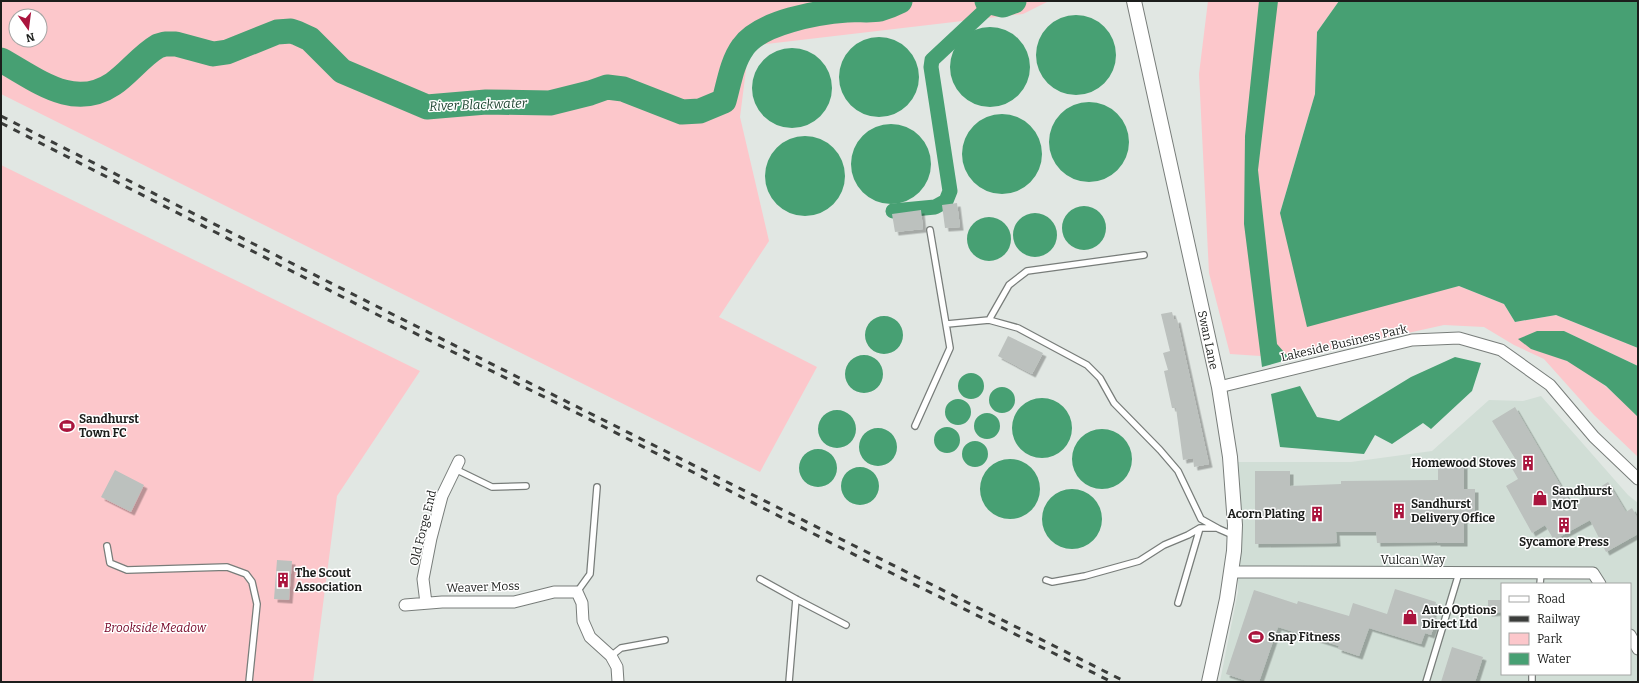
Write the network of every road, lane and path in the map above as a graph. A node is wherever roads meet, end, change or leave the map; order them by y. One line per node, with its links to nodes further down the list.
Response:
1 (1134, 1): 6 (street, Swan Lane)
2 (930, 230): 5 (lane)
3 (1144, 255): 4 (lane)
4 (989, 320): 5 (lane); 13 (lane)
5 (947, 324): 7 (lane)
6 (1219, 387): 9 (street, Lakeside Business Park); 14 (street, Swan Lane)
7 (914, 426)
8 (457, 465): 10 (lane); 26 (street, Old Forge End)
9 (1638, 479)
10 (526, 486)
11 (596, 487): 23 (lane)
12 (1200, 528): 13 (lane); 20 (lane); 25 (lane)
13 (1217, 528): 14 (lane)
14 (1235, 536): 16 (street, Swan Lane)
15 (107, 546): 33 (lane)
16 (1232, 572): 17 (street, Vulcan Way); 36 (street, Swan Lane)
17 (1459, 573): 18 (street, Vulcan Way); 37 (lane)
18 (1541, 573): 21 (lane); 22 (street, Vulcan Way)
19 (760, 579): 24 (lane)
20 (1046, 580)
21 (1540, 583)
22 (1599, 583)
23 (577, 592): 26 (street, Weaver Moss); 32 (street)
24 (796, 600): 28 (lane); 35 (lane)
25 (1178, 602)
26 (426, 603): 27 (street, Weaver Moss)
27 (405, 605)
28 (846, 625)
29 (1631, 637): 31 (street)
30 (665, 640): 32 (lane)
31 (1638, 649)
32 (611, 656): 34 (street)
33 (249, 682)
34 (618, 682)
35 (789, 682)
36 (1209, 682)
37 (1426, 682)

